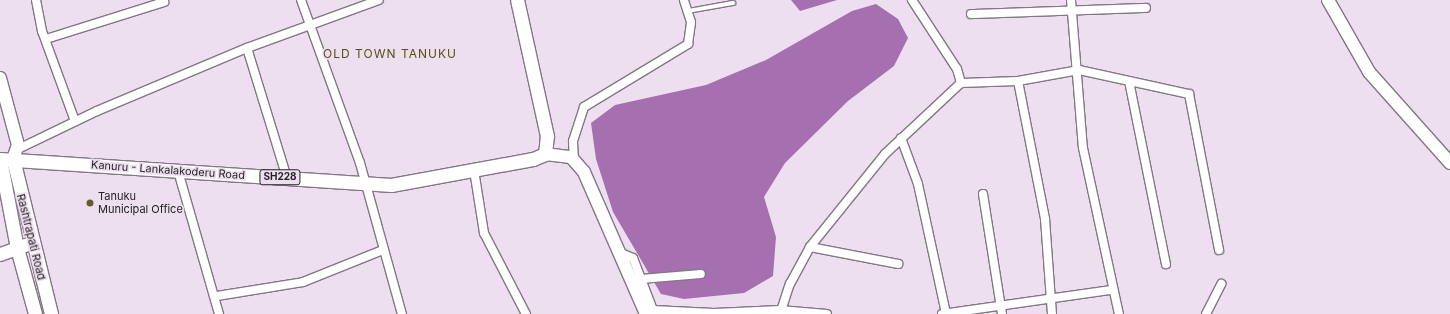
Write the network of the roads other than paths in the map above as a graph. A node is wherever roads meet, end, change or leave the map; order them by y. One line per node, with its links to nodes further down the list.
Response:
1 (36, 0): 16 (street)
2 (301, 0): 15 (street)
3 (379, 0): 15 (street)
4 (517, 0): 25 (main road)
5 (684, 0): 13 (street)
6 (912, 0): 22 (street)
7 (1071, 0): 12 (street)
8 (1328, 0): 28 (street)
9 (164, 2): 16 (street)
10 (733, 2): 13 (lane)
11 (1146, 8): 12 (street)
12 (1073, 10): 14 (street); 18 (street)
13 (687, 11): 27 (street)
14 (971, 14)
15 (309, 24): 17 (street); 32 (street)
16 (46, 39): 23 (street)
17 (247, 48): 23 (street); 31 (street)
18 (1079, 70): 20 (street); 21 (street); 46 (street)
19 (0, 78): 26 (street)
20 (1129, 81): 38 (street); 42 (street)
21 (1018, 82): 22 (street); 48 (street)
22 (961, 83): 24 (street)
23 (75, 121): 26 (street)
24 (901, 138): 35 (street); 59 (street)
25 (545, 154): 27 (street); 30 (main road, Kanuru - Lankalakoderu Road / SH228)
26 (8, 155): 29 (main road, Kanuru - Lankalakoderu Road / SH228); 34 (main road, Rashtrapati Road); 36 (main road, Rashtrapati Road)
27 (574, 161): 39 (street)
28 (1450, 163)
29 (178, 170): 31 (main road, Kanuru - Lankalakoderu Road / SH228); 47 (street)
30 (474, 170): 32 (main road, Kanuru - Lankalakoderu Road / SH228); 57 (street)
31 (287, 178): 32 (main road, Kanuru - Lankalakoderu Road / SH228)
32 (365, 183): 37 (street)
33 (983, 194): 49 (street)
34 (32, 242): 36 (main road); 54 (main road, Rashtrapati Road)
35 (810, 247): 41 (street); 51 (street)
36 (17, 248): 40 (main road, Rashtrapati Road); 53 (main road, Rashtrapati Road)
37 (383, 250): 47 (street); 56 (street)
38 (1219, 250)
39 (621, 253): 44 (street); 52 (street)
40 (0, 254)
41 (898, 264)
42 (1166, 264)
43 (701, 274): 44 (street)
44 (641, 279): 52 (street)
45 (1220, 284): 63 (street)
46 (1111, 290): 48 (street); 62 (street)
47 (216, 296): 55 (street)
48 (1051, 298): 49 (street); 61 (street)
49 (1002, 305): 50 (street); 60 (street)
50 (977, 311): 59 (street)
51 (780, 312): 52 (street); 58 (street)
52 (651, 313)
53 (35, 314)
54 (51, 314)
55 (219, 314)
56 (402, 314)
57 (526, 314)
58 (827, 314)
59 (944, 314)
60 (1002, 314)
61 (1052, 314)
62 (1119, 314)
63 (1206, 314)

